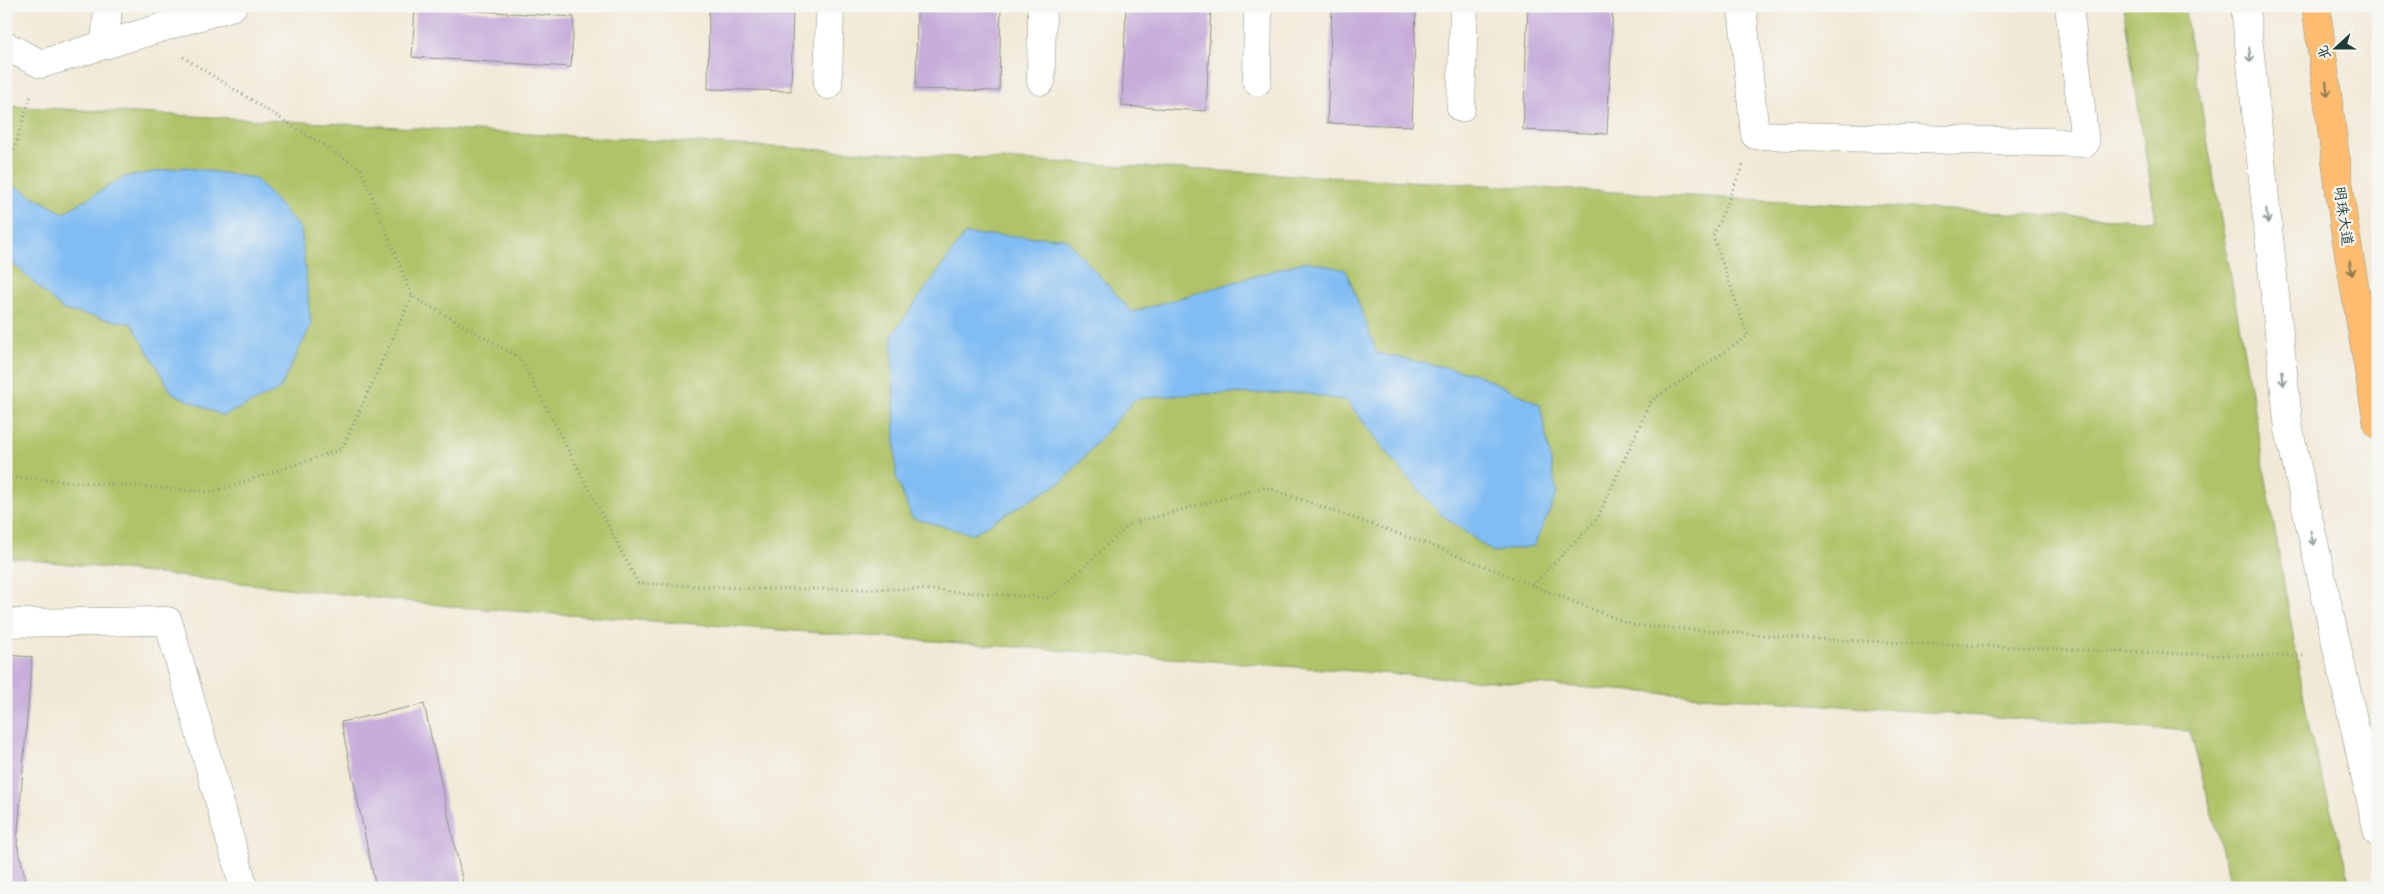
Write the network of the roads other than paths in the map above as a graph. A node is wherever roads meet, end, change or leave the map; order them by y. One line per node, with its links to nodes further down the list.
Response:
1 (108, 6): 11 (street)
2 (232, 6): 11 (street)
3 (830, 6): 15 (street)
4 (1042, 6): 13 (street)
5 (1258, 6): 14 (street)
6 (1464, 6): 16 (street)
7 (1742, 6): 8 (street)
8 (2069, 6)
9 (2245, 6): 19 (street, one-way to 19)
10 (2316, 6): 17 (main road, 明珠大道, one-way to 17)
11 (105, 44): 12 (street)
12 (6, 46)
13 (1041, 81)
14 (1257, 82)
15 (828, 85)
16 (1461, 108)
17 (2378, 425)
18 (6, 623): 20 (street)
19 (2378, 833)
20 (244, 888)

